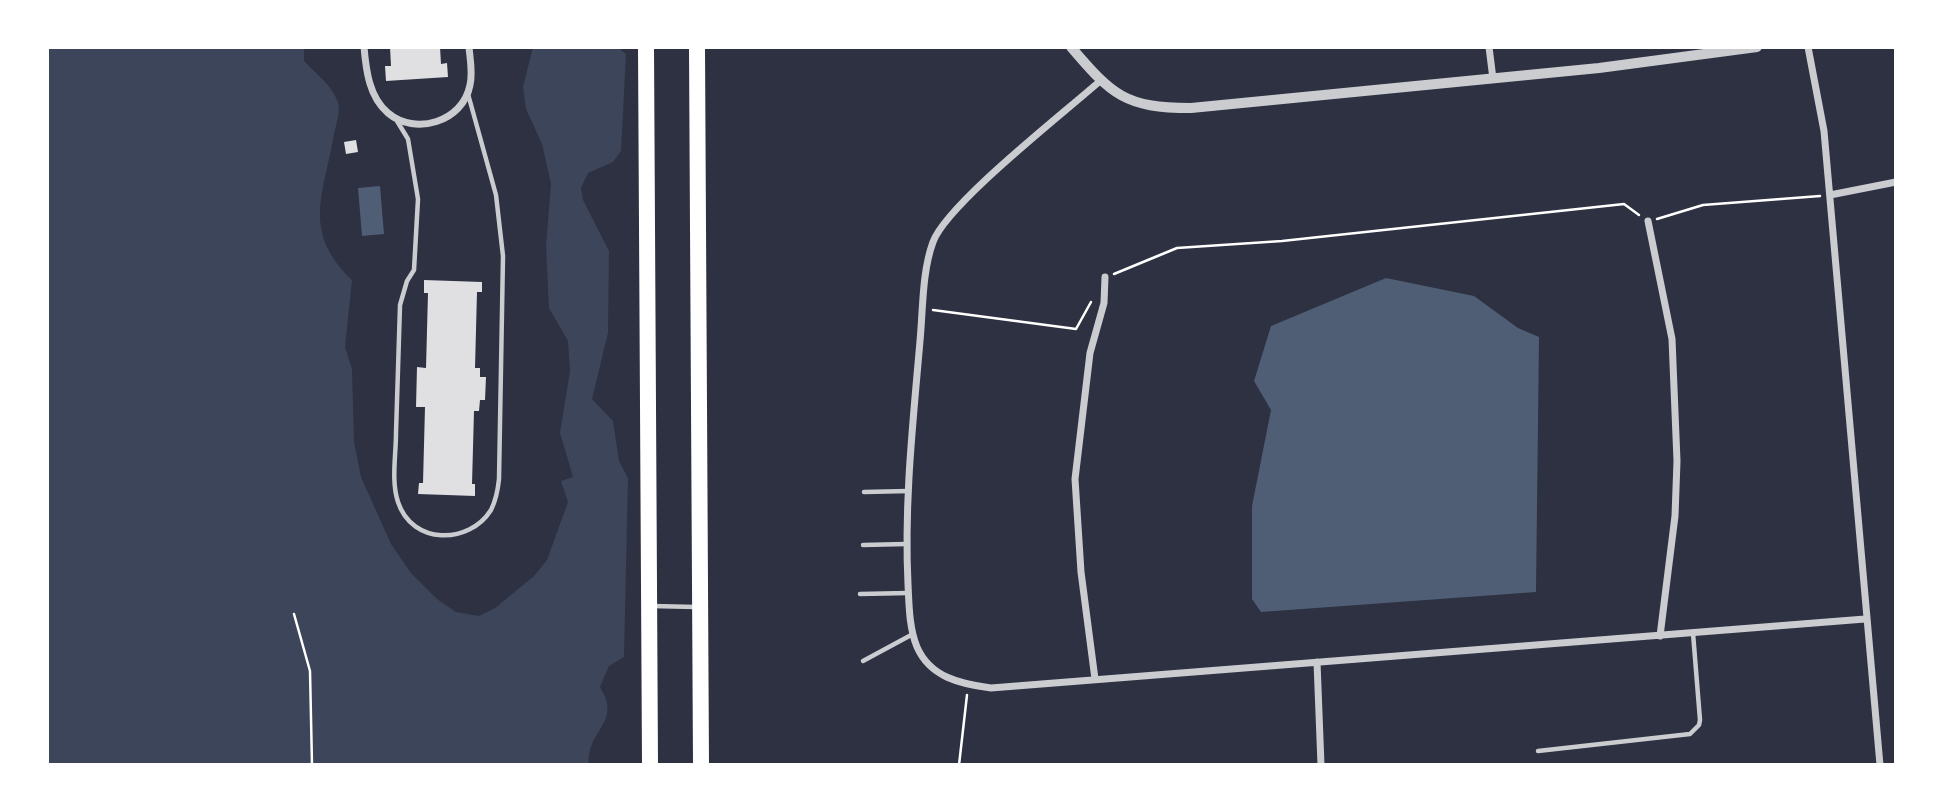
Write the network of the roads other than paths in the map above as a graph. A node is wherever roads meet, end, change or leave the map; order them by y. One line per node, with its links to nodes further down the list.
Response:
1 (364, 47): 12 (street)
2 (469, 47): 11 (street)
3 (646, 47): 23 (highway)
4 (697, 47): 24 (highway)
5 (1071, 47): 10 (street)
6 (1489, 47): 9 (street)
7 (1757, 47): 9 (street)
8 (1808, 47): 14 (street)
9 (1493, 79): 10 (street)
10 (1100, 81): 17 (street)
11 (468, 94): 12 (street); 12 (lane)
12 (395, 117)
13 (1896, 182): 14 (street)
14 (1830, 195): 25 (street)
15 (1648, 221): 28 (street)
16 (1105, 277): 31 (street)
17 (909, 491): 18 (lane); 19 (street)
18 (864, 492)
19 (907, 544): 20 (lane); 21 (street)
20 (863, 545)
21 (909, 593): 22 (lane); 27 (street)
22 (860, 594)
23 (649, 606): 24 (lane); 33 (highway)
24 (700, 607): 34 (highway)
25 (1866, 619): 26 (street); 36 (street)
26 (1693, 633): 28 (street); 32 (lane)
27 (914, 634): 29 (lane); 31 (street)
28 (1660, 636): 30 (street)
29 (863, 661)
30 (1317, 663): 31 (street); 35 (street)
31 (1095, 679)
32 (1538, 751)
33 (650, 765)
34 (701, 765)
35 (1321, 765)
36 (1880, 765)

